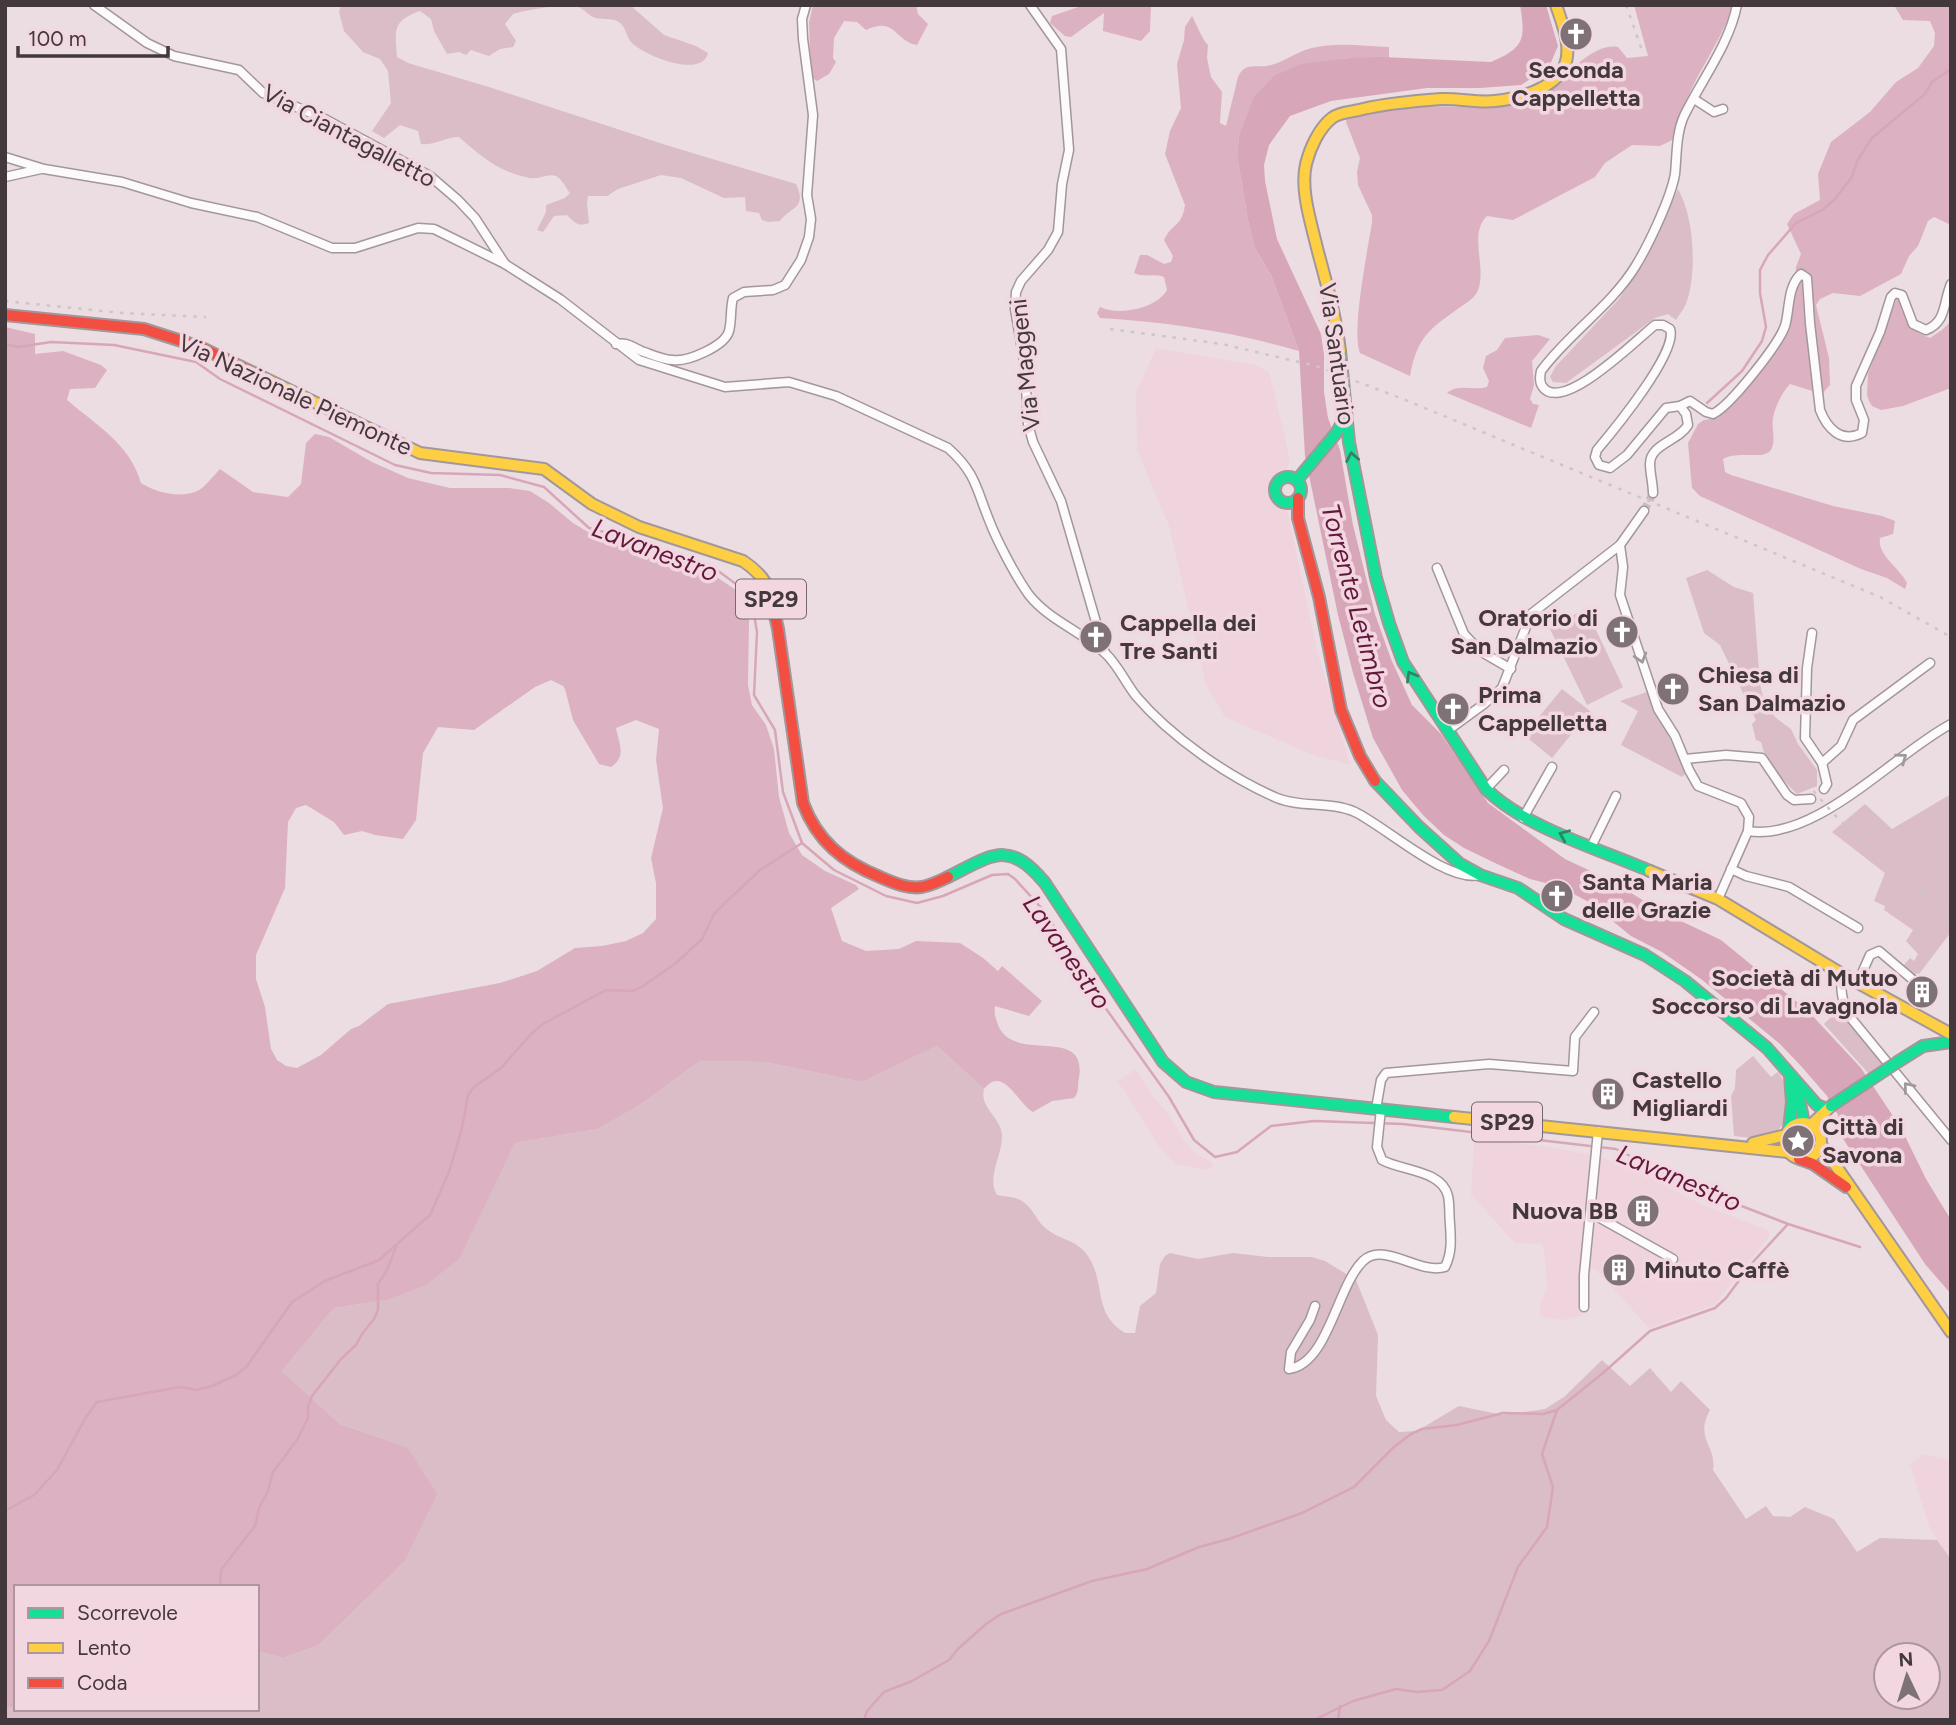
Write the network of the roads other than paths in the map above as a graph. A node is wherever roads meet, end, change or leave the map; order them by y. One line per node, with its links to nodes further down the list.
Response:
1 (94, 5): 11 (street, Via Ciantagalletto)
2 (806, 5): 14 (street)
3 (1030, 5): 26 (street, Via Maggeni)
4 (1556, 5): 16 (main road, Via Santuario)
5 (1738, 5): 6 (street)
6 (1694, 99): 7 (street); 15 (street)
7 (1723, 109)
8 (5, 157): 9 (street, Via Ciantagalletto)
9 (44, 169): 10 (street, Via Ciantagalletto); 11 (street, Via Ciantagalletto)
10 (5, 177)
11 (505, 264): 14 (street, Via Ciantagalletto)
12 (1951, 284): 15 (street)
13 (5, 315): 54 (main road, Via Nazionale Piemonte / SP29)
14 (616, 344): 26 (street, Via Ciantagalletto)
15 (1680, 405): 18 (street)
16 (1345, 417): 17 (main road); 30 (main road, Via Santuario, one-way to 16)
17 (1297, 480): 19 (main road); 20 (main road)
18 (1653, 493)
19 (1298, 498): 20 (main road); 22 (main road)
20 (1285, 502): 22 (main road)
21 (1644, 511): 23 (street)
22 (1298, 518): 43 (main road)
23 (1620, 545): 28 (street); 31 (street, one-way to 31)
24 (1437, 568): 28 (street)
25 (1812, 633): 32 (street)
26 (1105, 653): 43 (street, Via Ciantagalletto)
27 (1930, 663): 32 (street)
28 (1511, 668): 30 (street)
29 (1951, 724): 40 (street, one-way to 29)
30 (1447, 730): 35 (main road, Via Santuario)
31 (1685, 759): 38 (street); 40 (street)
32 (1822, 762): 36 (street)
33 (1552, 766): 39 (street)
34 (1504, 770): 35 (street)
35 (1486, 789): 39 (main road, Via Santuario)
36 (1824, 789)
37 (1616, 796): 41 (street)
38 (1811, 799)
39 (1522, 818): 41 (main road, Via Santuario, one-way to 39)
40 (1748, 831): 42 (street)
41 (1591, 847): 44 (main road, Via Santuario)
42 (1731, 869): 44 (street); 45 (street)
43 (1480, 876): 52 (main road, Via Ciantagalletto)
44 (1718, 899): 46 (main road, Via Santuario)
45 (1858, 928)
46 (1842, 974): 48 (main road, Via Santuario); 58 (street, one-way to 46)
47 (1912, 979): 48 (street)
48 (1858, 982): 50 (main road, Via Santuario)
49 (1594, 1012): 54 (street)
50 (1951, 1034)
51 (1951, 1042): 53 (main road, bridge)
52 (1790, 1076): 53 (main road, Via Ciantagalletto); 55 (main road, Via Ciantagalletto); 56 (main road)
53 (1829, 1108): 55 (main road)
54 (1378, 1109): 57 (main road, Via Nazionale Piemonte / SP29); 66 (street)
55 (1808, 1124): 56 (main road); 59 (main road)
56 (1788, 1132): 60 (main road, Via Nazionale Piemonte / SP29); 61 (main road)
57 (1598, 1134): 60 (main road, Via Nazionale Piemonte / SP29); 64 (street)
58 (1951, 1140)
59 (1820, 1143): 62 (main road); 63 (main road)
60 (1742, 1146): 61 (main road, Via Nazionale Piemonte / SP29)
61 (1788, 1152): 62 (main road)
62 (1798, 1158): 63 (main road)
63 (1852, 1191): 68 (main road)
64 (1591, 1213): 65 (street); 67 (street)
65 (1673, 1259)
66 (1315, 1306)
67 (1584, 1307)
68 (1951, 1332)

